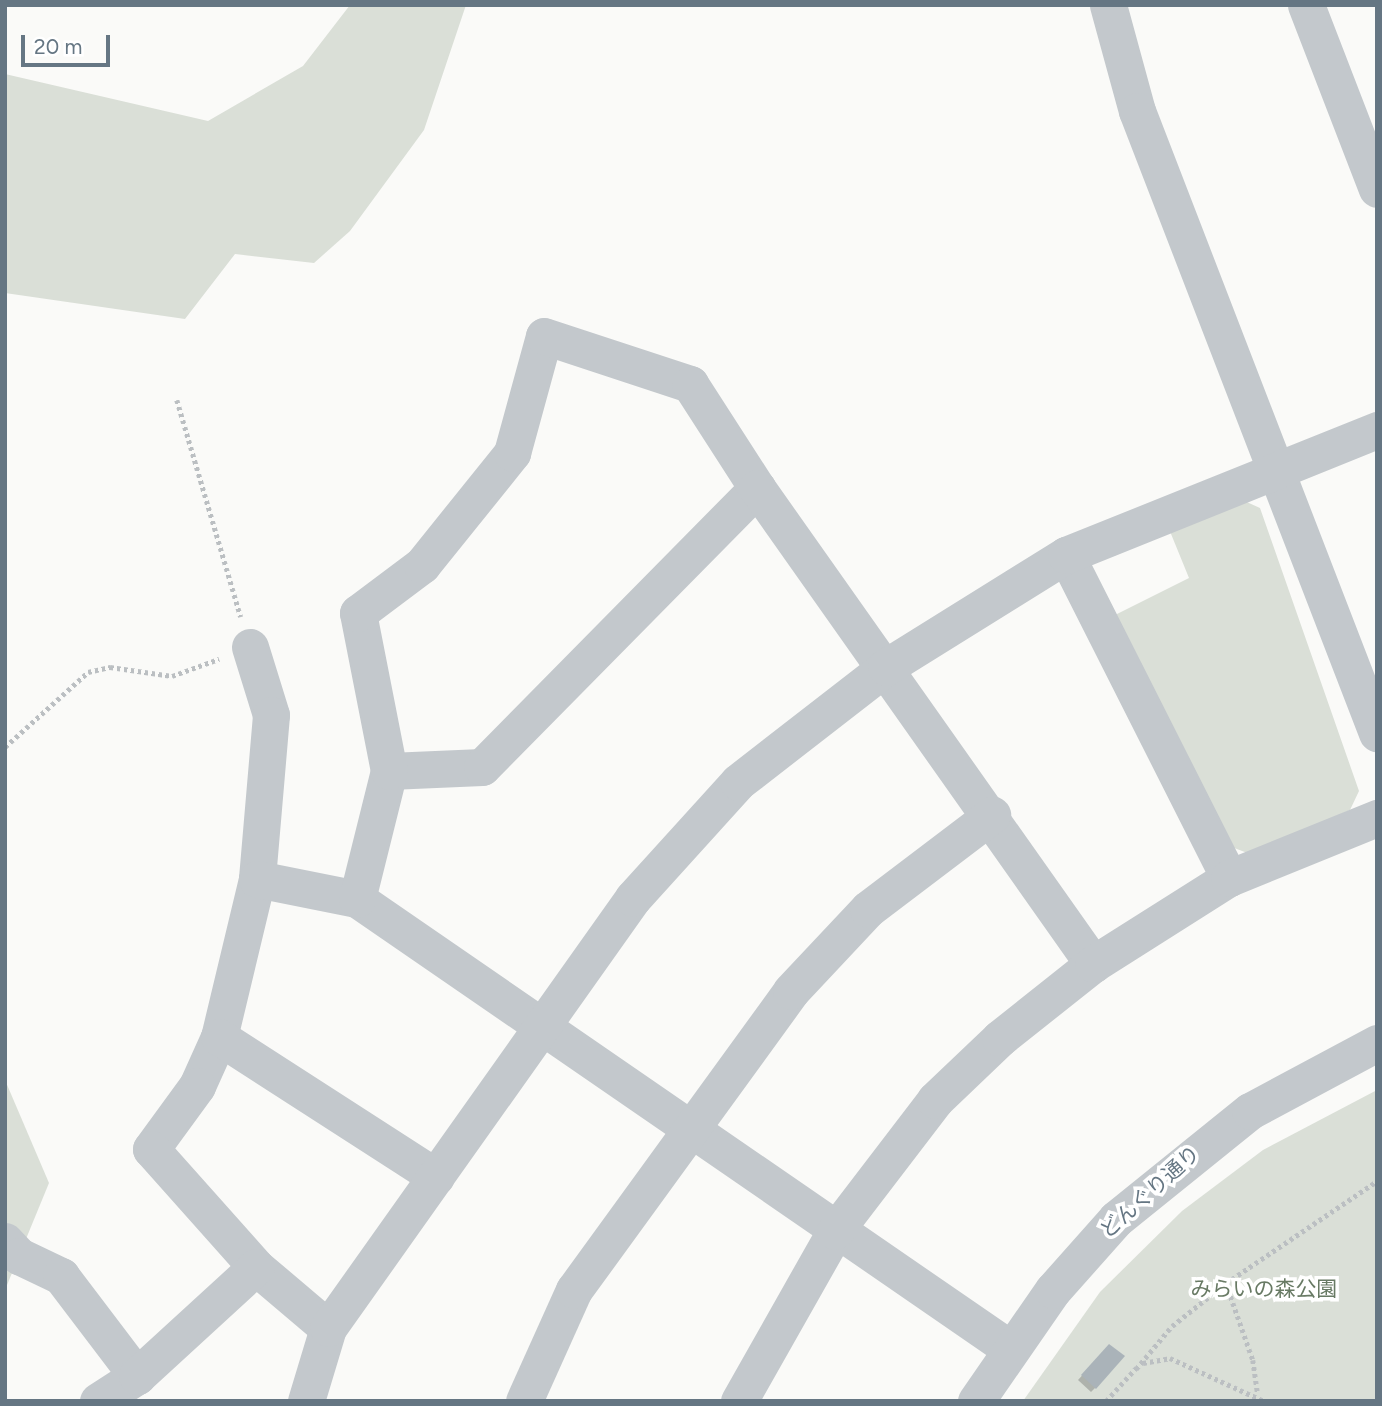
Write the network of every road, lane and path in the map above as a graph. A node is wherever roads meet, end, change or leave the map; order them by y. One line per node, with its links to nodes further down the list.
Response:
1 (1108, 5): 6 (street)
2 (1306, 5): 3 (street)
3 (1377, 190)
4 (177, 400): 9 (path)
5 (1377, 429): 6 (street)
6 (1276, 468): 8 (street); 11 (street)
7 (757, 488): 10 (street); 13 (street); 13 (street)
8 (1066, 555): 10 (street); 17 (street)
9 (250, 647): 12 (path); 16 (street)
10 (886, 667): 14 (street); 20 (street)
11 (1377, 733)
12 (5, 747)
13 (389, 771): 18 (street)
14 (992, 815): 19 (street); 23 (street)
15 (1377, 817): 17 (street)
16 (257, 878): 18 (street); 21 (street)
17 (1230, 878): 19 (street)
18 (357, 899): 20 (street)
19 (1093, 964): 26 (street)
20 (541, 1029): 23 (street); 24 (street)
21 (219, 1037): 24 (street); 28 (street)
22 (1377, 1042): 31 (street, どんぐり通り)
23 (688, 1129): 26 (street); 37 (street)
24 (436, 1177): 30 (street)
25 (1377, 1181): 29 (path)
26 (835, 1231): 31 (street); 38 (street)
27 (5, 1241): 33 (street)
28 (256, 1267): 30 (street); 33 (street)
29 (1226, 1283): 32 (path); 34 (path)
30 (328, 1328): 36 (street)
31 (1009, 1348): 39 (street, どんぐり通り)
32 (1136, 1369): 34 (path); 40 (path)
33 (137, 1376): 35 (street)
34 (1258, 1394): 41 (path)
35 (98, 1401)
36 (306, 1401)
37 (524, 1401)
38 (739, 1401)
39 (976, 1401)
40 (1106, 1401)
41 (1264, 1401)

